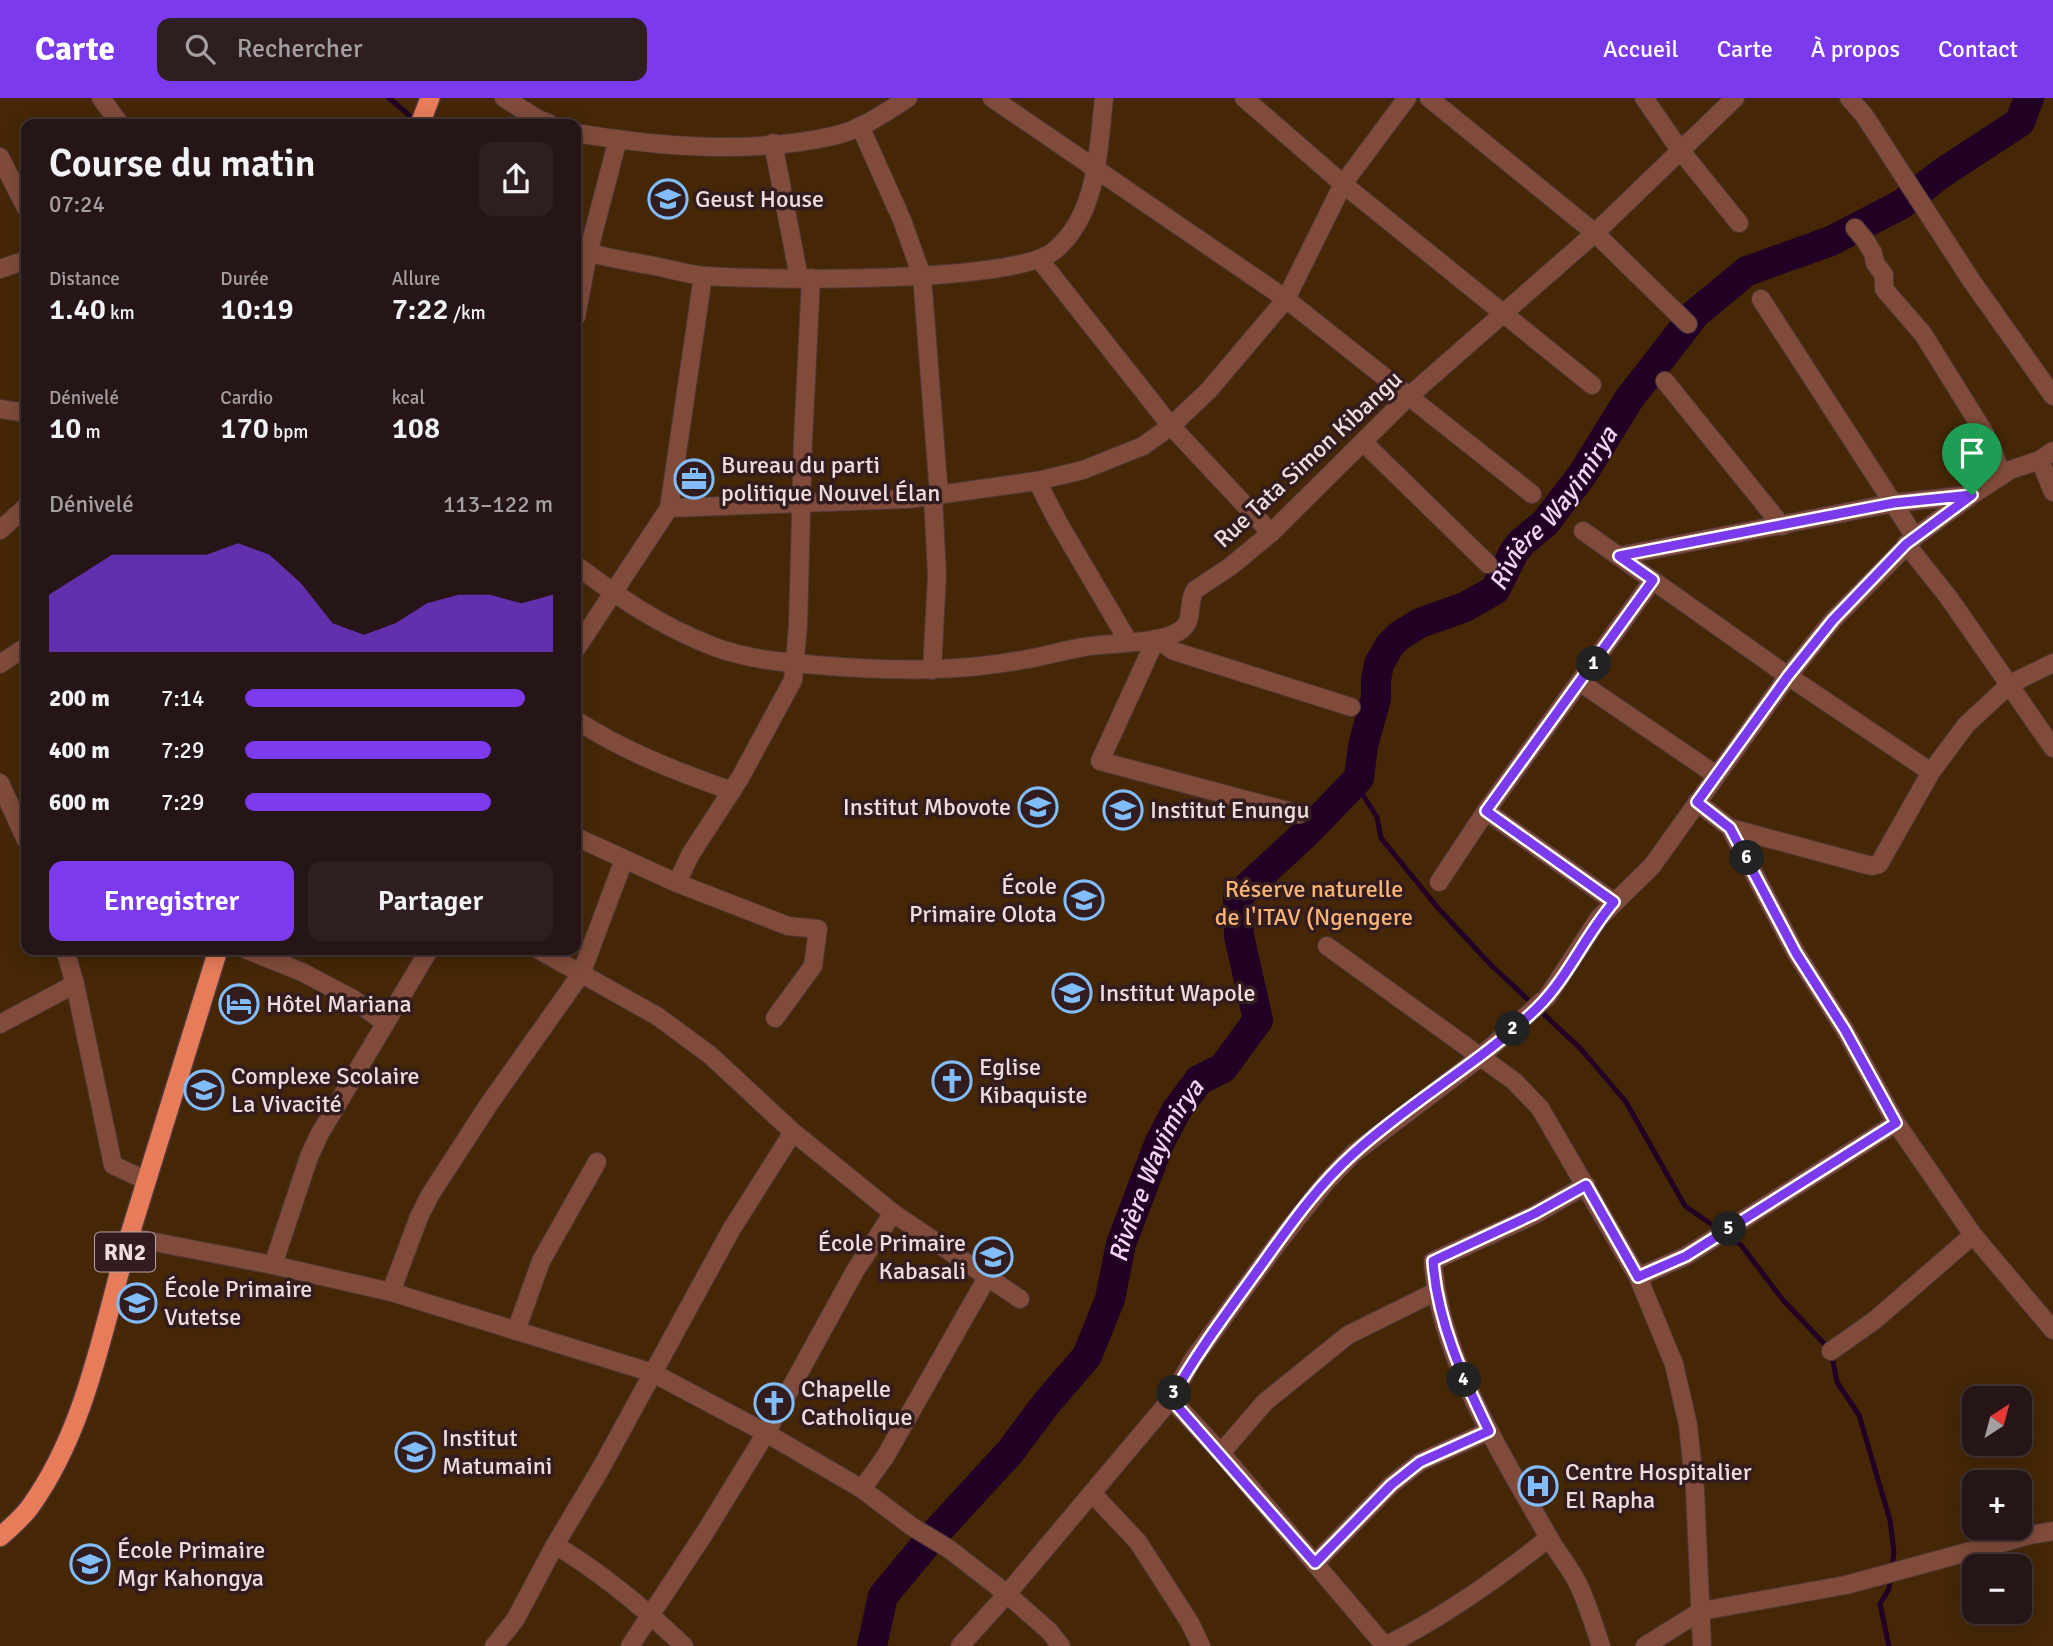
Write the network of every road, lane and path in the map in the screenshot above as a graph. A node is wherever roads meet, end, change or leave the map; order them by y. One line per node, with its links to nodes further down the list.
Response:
1 (101, 98): 13 (street)
2 (430, 98): 14 (highway)
3 (504, 98): 15 (street)
4 (908, 98): 16 (street)
5 (992, 98): 22 (street)
6 (1104, 98): 22 (street)
7 (1244, 98): 23 (street)
8 (1407, 98): 23 (street)
9 (1429, 98): 27 (street)
10 (1644, 98): 20 (street)
11 (1735, 98): 20 (street, Rue Tata Simon Kibangu)
12 (1849, 98): 41 (street)
13 (116, 119)
14 (422, 119)
15 (538, 119)
16 (860, 126): 19 (street); 33 (street)
17 (581, 134): 18 (street)
18 (618, 139): 19 (street); 28 (street)
19 (773, 143): 34 (street)
20 (1680, 150): 25 (street); 27 (street, Rue Tata Simon Kibangu)
21 (0, 157): 24 (street)
22 (1096, 168): 29 (street); 35 (street)
23 (1343, 184): 35 (street); 37 (street)
24 (21, 198)
25 (1739, 223)
26 (1855, 228): 48 (street)
27 (1595, 233): 37 (street, Rue Tata Simon Kibangu); 38 (street)
28 (582, 251): 32 (street)
29 (1039, 259): 33 (street); 45 (street)
30 (21, 262): 31 (street)
31 (0, 269)
32 (703, 276): 34 (street); 56 (street)
33 (922, 276): 34 (street); 53 (street)
34 (805, 278): 54 (street)
35 (1286, 299): 42 (street); 45 (street)
36 (1761, 299): 55 (street)
37 (1504, 312): 40 (street); 42 (street, Rue Tata Simon Kibangu)
38 (1688, 324)
39 (1665, 381): 58 (street)
40 (1592, 385)
41 (2053, 396)
42 (1407, 398): 46 (street, Rue Tata Simon Kibangu); 51 (street)
43 (0, 409): 44 (street)
44 (21, 412)
45 (1171, 426): 49 (street); 61 (street)
46 (1363, 442): 61 (street, Rue Tata Simon Kibangu); 64 (street)
47 (2046, 455): 48 (street); 50 (street)
48 (2001, 476): 52 (street)
49 (1037, 481): 53 (street); 69 (street)
50 (2053, 492)
51 (1532, 495)
52 (1972, 495): 55 (street); 62 (street)
53 (936, 496): 54 (street); 75 (street)
54 (802, 502): 56 (street); 72 (street)
55 (1894, 503): 58 (street); 62 (street)
56 (669, 508): 67 (street)
57 (21, 511): 59 (street)
58 (1782, 526): 63 (street)
59 (0, 530)
60 (1583, 531): 63 (street)
61 (1271, 533): 68 (street, Rue Tata Simon Kibangu)
62 (1911, 541): 76 (street); 78 (street)
63 (1619, 556): 66 (street)
64 (1488, 564)
65 (581, 569): 67 (street, Rue Tata Simon Kibangu)
66 (1653, 580): 76 (street); 77 (street)
67 (613, 594): 70 (street); 72 (street, Rue Tata Simon Kibangu)
68 (1156, 639): 69 (street, Rue Tata Simon Kibangu); 79 (street); 89 (street)
69 (1128, 641): 75 (street, Rue Tata Simon Kibangu)
70 (581, 642)
71 (21, 650): 74 (street)
72 (795, 663): 75 (street, Rue Tata Simon Kibangu); 85 (street)
73 (2053, 663): 78 (street)
74 (0, 664)
75 (932, 670)
76 (1788, 676): 82 (street); 83 (street)
77 (1581, 682): 83 (street); 88 (street)
78 (2010, 684): 81 (street); 82 (street)
79 (1351, 707)
80 (581, 723): 85 (street)
81 (2053, 748)
82 (1931, 772): 90 (street)
83 (1716, 775): 86 (street)
84 (0, 783): 87 (street)
85 (732, 790): 95 (street)
86 (1697, 802): 90 (street); 96 (street)
87 (6, 810): 91 (street)
88 (1486, 811): 94 (street); 96 (street)
89 (1299, 814)
90 (1730, 828): 109 (street)
91 (21, 832)
92 (581, 839): 93 (street)
93 (624, 860): 95 (street); 103 (street)
94 (1439, 882)
95 (677, 883): 105 (street)
96 (1614, 902): 108 (street)
97 (1326, 946): 108 (street)
98 (66, 955): 104 (street)
99 (216, 955): 112 (highway, RN2)
100 (260, 955): 106 (street)
101 (426, 955): 106 (street)
102 (548, 955): 103 (street)
103 (581, 974): 110 (street); 120 (street)
104 (75, 984): 107 (street); 112 (street)
105 (775, 1018)
106 (385, 1023): 117 (street)
107 (0, 1024)
108 (1479, 1058): 113 (street); 127 (street)
109 (1896, 1123): 115 (street); 119 (street)
110 (793, 1132): 114 (street); 126 (street)
111 (597, 1163): 124 (street)
112 (146, 1181): 116 (highway, RN2)
113 (1586, 1185): 119 (street); 121 (street)
114 (893, 1213): 118 (street); 129 (street)
115 (1973, 1235): 123 (street); 125 (street)
116 (129, 1237): 117 (street); 134 (highway, RN2)
117 (273, 1265): 120 (street)
118 (988, 1276): 122 (street); 131 (street)
119 (1638, 1277): 139 (street)
120 (391, 1292): 124 (street)
121 (1435, 1292): 128 (street); 130 (street)
122 (1020, 1298)
123 (2053, 1329)
124 (516, 1331): 126 (street)
125 (1831, 1351)
126 (653, 1373): 129 (street); 136 (street)
127 (1171, 1399): 130 (street); 132 (street)
128 (1489, 1431): 135 (street); 137 (street)
129 (766, 1433): 131 (street); 140 (street)
130 (1220, 1453): 137 (street)
131 (862, 1489): 138 (street)
132 (1092, 1493): 138 (street); 146 (street)
133 (2053, 1531): 139 (street)
134 (0, 1537)
135 (1549, 1538): 147 (street); 148 (street)
136 (555, 1545): 140 (street); 141 (street)
137 (1315, 1563): 147 (street)
138 (1007, 1594): 144 (street); 145 (street)
139 (1701, 1611): 149 (street); 150 (street)
140 (650, 1614): 142 (street); 143 (street)
141 (494, 1646)
142 (630, 1646)
143 (684, 1646)
144 (960, 1646)
145 (1060, 1646)
146 (1201, 1646)
147 (1385, 1646)
148 (1601, 1646)
149 (1645, 1646)
150 (1702, 1646)

